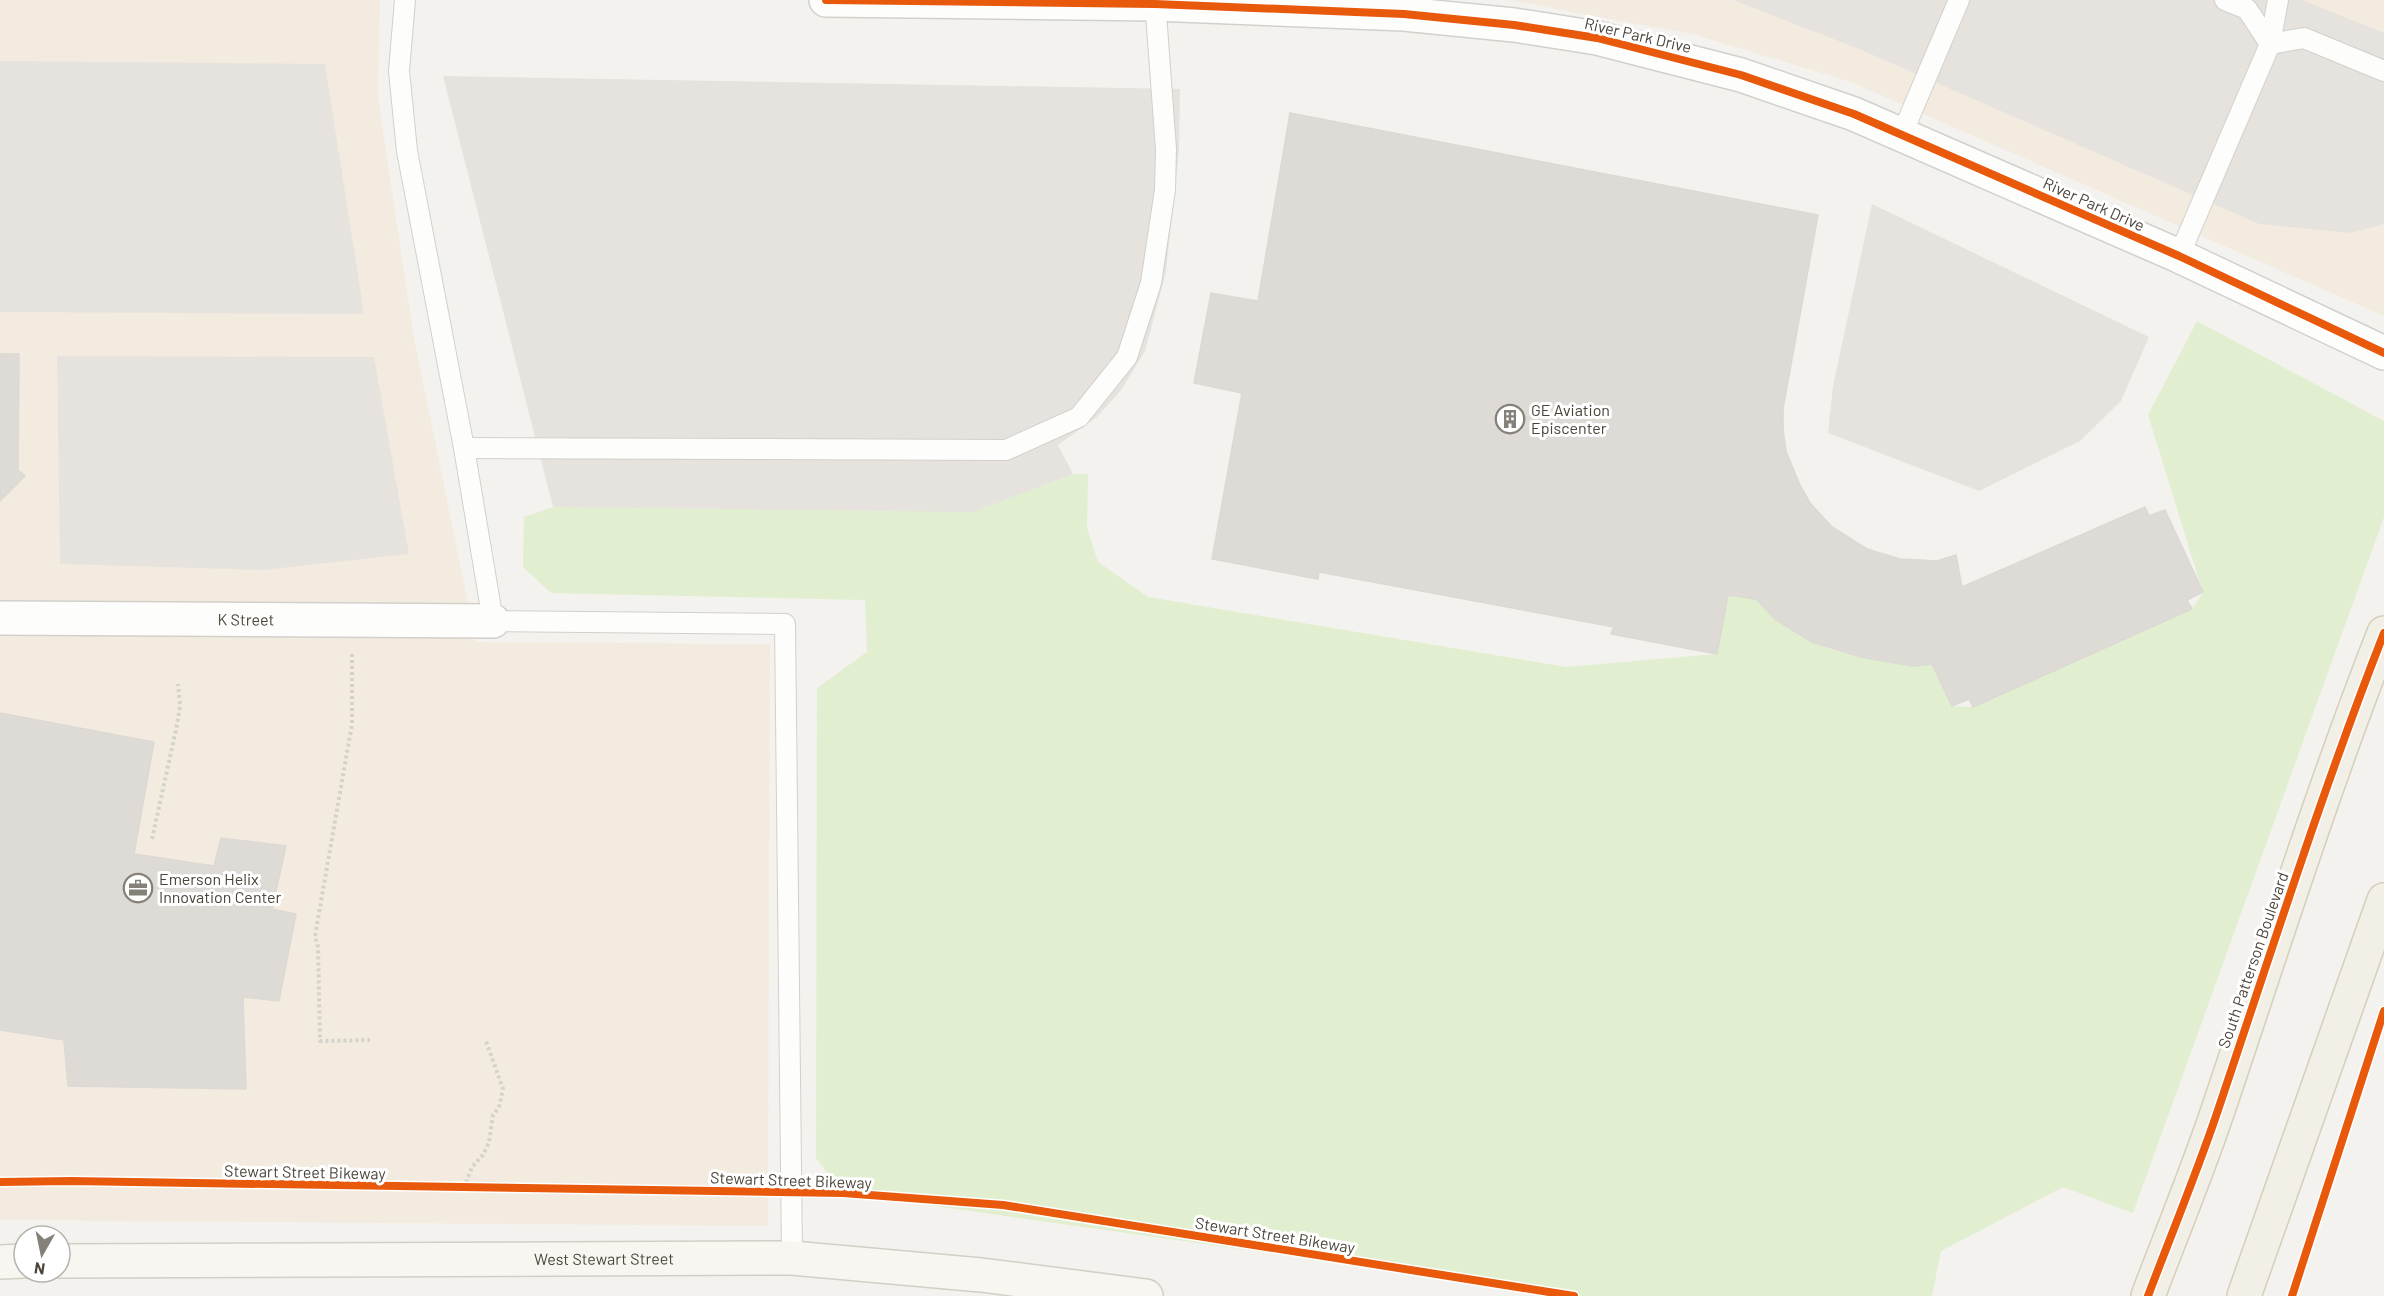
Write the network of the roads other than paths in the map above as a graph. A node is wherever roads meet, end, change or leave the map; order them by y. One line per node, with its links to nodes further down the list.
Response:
1 (405, 0): 12 (lane)
2 (826, 0): 6 (street, River Park Drive)
3 (1959, 0): 9 (lane)
4 (2225, 0): 7 (lane)
5 (2278, 0): 7 (lane)
6 (1155, 2): 9 (street, River Park Drive); 12 (lane)
7 (2270, 44): 8 (lane); 10 (lane)
8 (2384, 71)
9 (1902, 134): 10 (street, River Park Drive)
10 (2179, 256): 11 (street, River Park Drive)
11 (2384, 353)
12 (464, 448): 14 (lane)
13 (0, 618): 14 (street, K Street)
14 (493, 621): 17 (lane)
15 (2384, 633): 20 (main road, South Patterson Boulevard)
16 (2384, 900): 21 (main road)
17 (792, 1258): 18 (main road, West Stewart Street); 19 (main road, West Stewart Street)
18 (72, 1261)
19 (1146, 1296)
20 (2148, 1296)
21 (2244, 1296)

